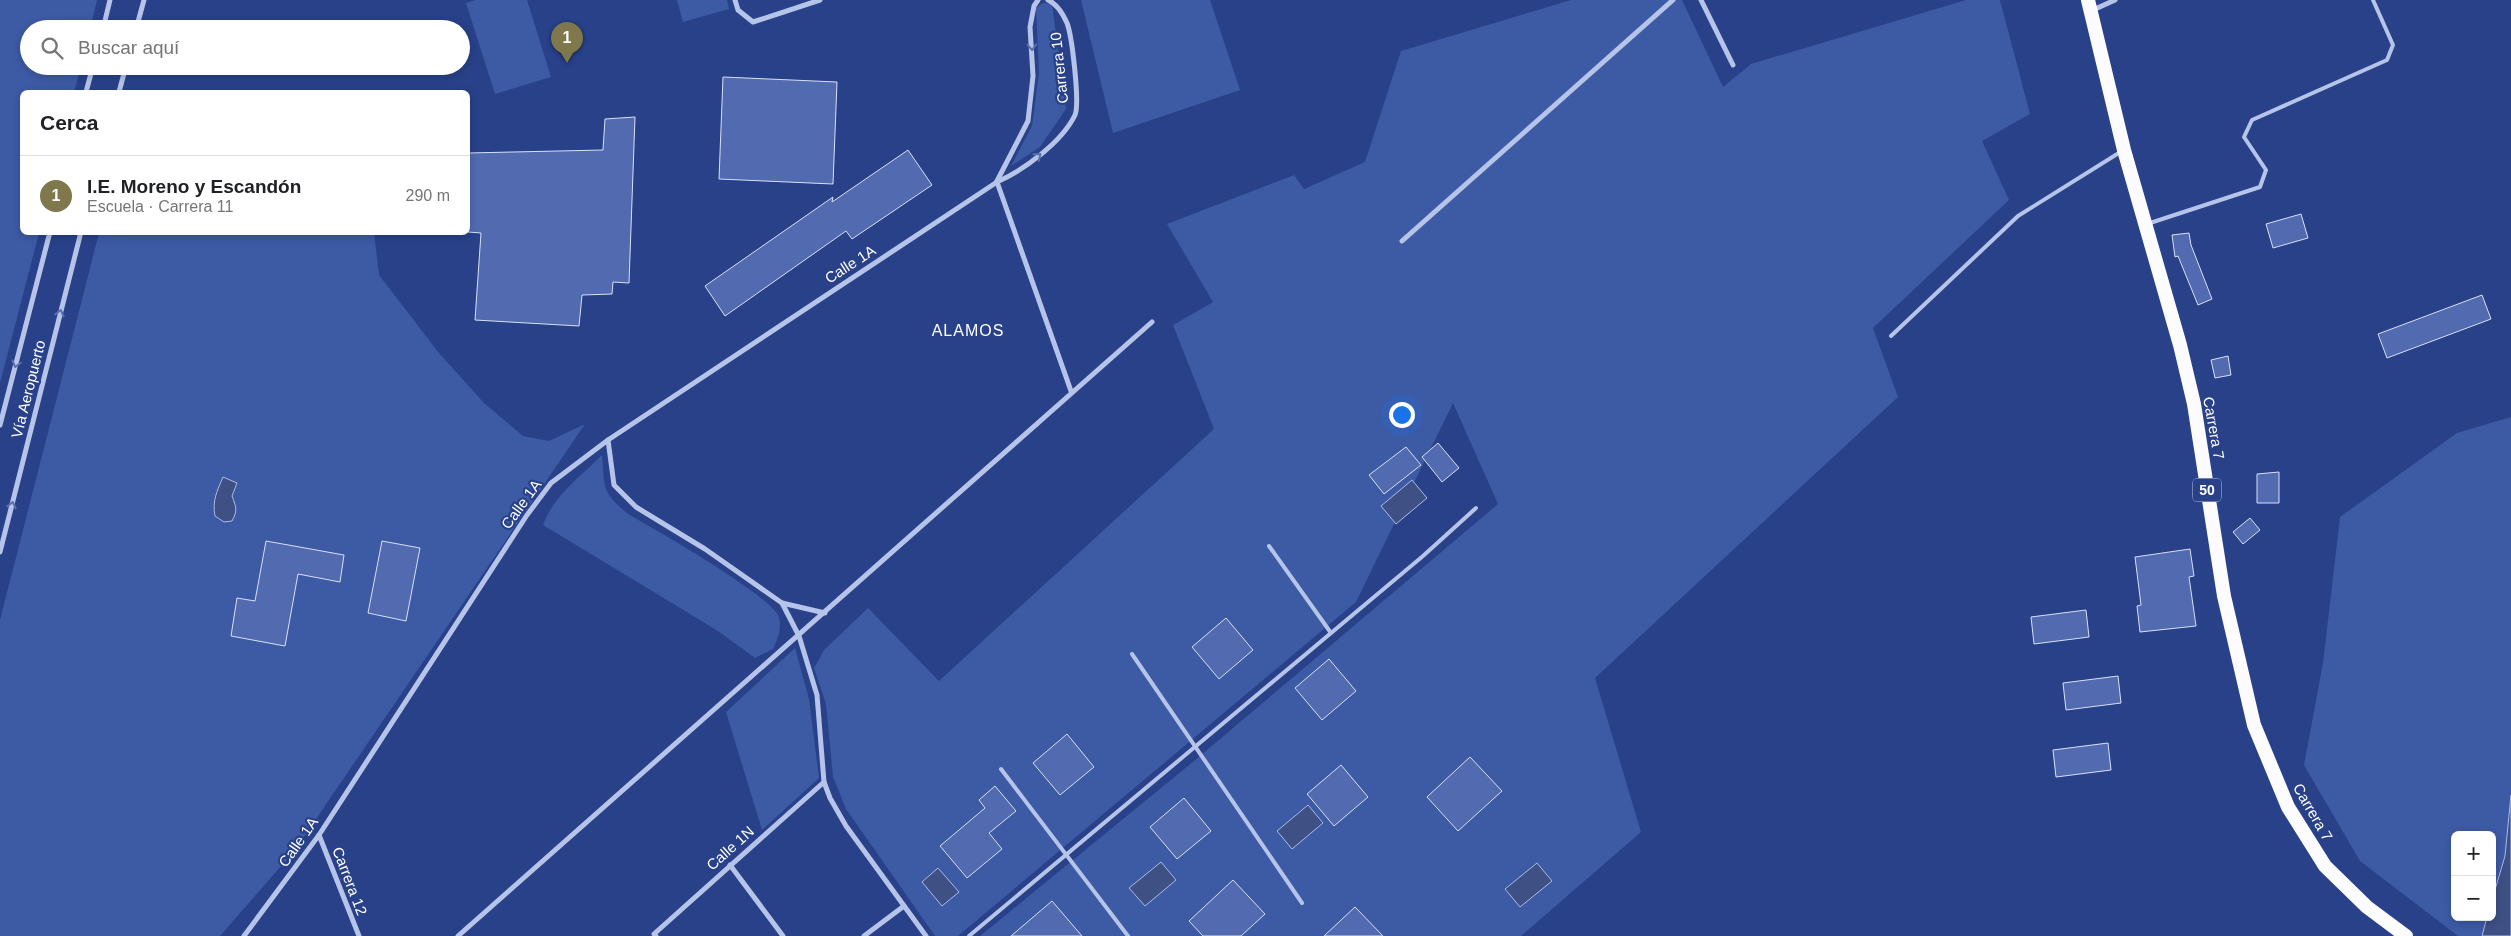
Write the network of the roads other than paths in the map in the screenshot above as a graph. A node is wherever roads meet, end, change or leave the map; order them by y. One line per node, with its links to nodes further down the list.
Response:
1 (110, 0): 12 (street)
2 (144, 0): 13 (street)
3 (736, 0): 4 (street)
4 (820, 0)
5 (1038, 0): 20 (street, Carrera 10, one-way to 20)
6 (1048, 0): 20 (street, Carrera 10, one-way to 6)
7 (1673, 0): 24 (street)
8 (1701, 0): 14 (street)
9 (2115, 0): 11 (street)
10 (2373, 0): 21 (lane)
11 (2090, 5): 19 (highway, Carrera 7 / 50)
12 (105, 20)
13 (138, 20)
14 (1733, 65)
15 (91, 75): 17 (street)
16 (124, 75): 18 (street)
17 (87, 90)
18 (120, 90)
19 (2124, 150): 21 (highway, Carrera 7 / 50); 26 (lane)
20 (997, 182): 27 (street); 29 (street, Calle 1A)
21 (2145, 224): 55 (highway, Carrera 7 / 50)
22 (49, 235): 28 (street, Vía Aeropuerto, one-way to 28)
23 (80, 235): 32 (street, Vía Aeropuerto, one-way to 23)
24 (1402, 241)
25 (1152, 322): 27 (street)
26 (1891, 336)
27 (1072, 391): 34 (street)
28 (0, 425)
29 (608, 440): 33 (street); 41 (street, Calle 1A)
30 (1476, 508): 35 (lane)
31 (1269, 546): 35 (lane)
32 (0, 552)
33 (782, 603): 34 (street); 36 (street)
34 (825, 612): 36 (street)
35 (1331, 633): 38 (lane)
36 (799, 636): 40 (street); 49 (street)
37 (1132, 654): 38 (lane)
38 (1195, 746): 42 (lane); 44 (lane)
39 (1001, 770): 42 (lane)
40 (824, 782): 43 (street, Calle 1N); 45 (street)
41 (319, 834): 47 (street, Calle 1A); 48 (street, Carrera 12)
42 (1066, 854): 53 (lane); 54 (lane)
43 (730, 865): 46 (street, Calle 1N); 50 (street)
44 (1302, 903)
45 (904, 906): 51 (street); 52 (street)
46 (655, 935)
47 (244, 936)
48 (359, 936)
49 (458, 936)
50 (783, 936)
51 (864, 936)
52 (926, 936)
53 (969, 936)
54 (1128, 936)
55 (2406, 936)

